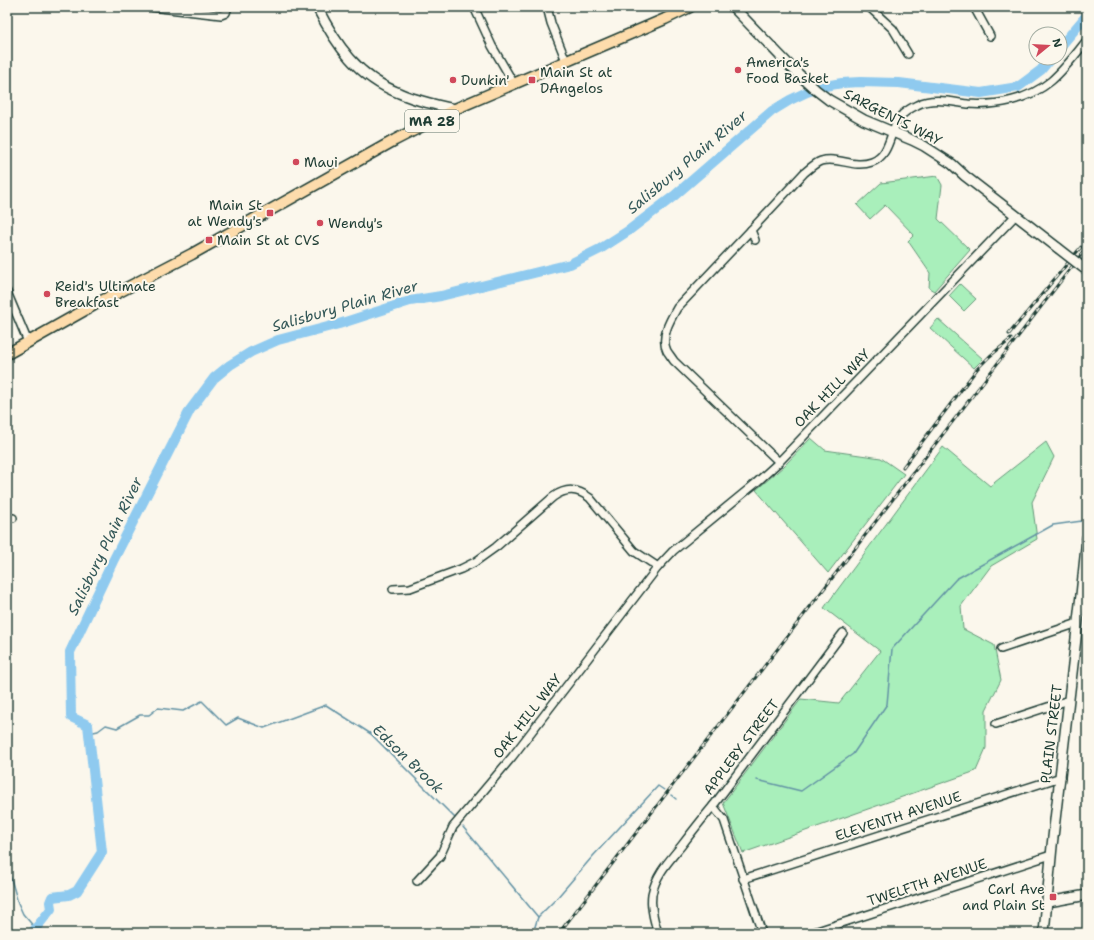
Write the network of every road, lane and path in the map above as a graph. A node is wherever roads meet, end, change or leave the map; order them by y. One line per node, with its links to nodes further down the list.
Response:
1 (151, 7): 2 (street)
2 (228, 7)
3 (317, 7): 15 (main road)
4 (474, 7): 14 (street)
5 (547, 7): 13 (street)
6 (690, 7): 13 (main road, MA 28)
7 (733, 7): 18 (main road, SARGENTS WAY)
8 (870, 7): 12 (street)
9 (974, 7): 10 (street)
10 (990, 36)
11 (1087, 40): 18 (street)
12 (908, 54)
13 (566, 61): 14 (main road, MA 28)
14 (514, 84): 16 (main road, MA 28)
15 (430, 103): 16 (main road); 17 (main road)
16 (455, 109): 17 (main road, MA 28)
17 (440, 117): 24 (main road, MA 28)
18 (893, 132): 19 (main road, SARGENTS WAY); 20 (street)
19 (1016, 215): 22 (main road, SARGENTS WAY, bridge); 26 (street, OAK HILL WAY)
20 (751, 230): 21 (street); 26 (street)
21 (755, 240)
22 (1086, 270)
23 (7, 292): 24 (street)
24 (28, 342): 25 (main road, MA 28)
25 (7, 354)
26 (779, 462): 28 (street, OAK HILL WAY)
27 (1087, 538): 30 (main road, PLAIN STREET)
28 (658, 567): 29 (street); 39 (street, OAK HILL WAY)
29 (393, 589)
30 (1078, 623): 32 (street); 33 (main road, PLAIN STREET)
31 (843, 632): 36 (street, APPLEBY STREET)
32 (1001, 649)
33 (1069, 700): 34 (street); 35 (main road, PLAIN STREET)
34 (996, 724)
35 (1061, 777): 37 (main road, PLAIN STREET); 38 (street, ELEVENTH AVENUE)
36 (713, 806): 38 (street, APPLEBY STREET); 42 (street)
37 (1051, 855): 41 (main road, PLAIN STREET); 44 (street, TWELFTH AVENUE)
38 (743, 879): 43 (street, APPLEBY STREET)
39 (417, 881)
40 (1087, 895): 41 (main road)
41 (1048, 902): 45 (main road, PLAIN STREET)
42 (658, 933)
43 (762, 933)
44 (811, 933)
45 (1044, 933)

